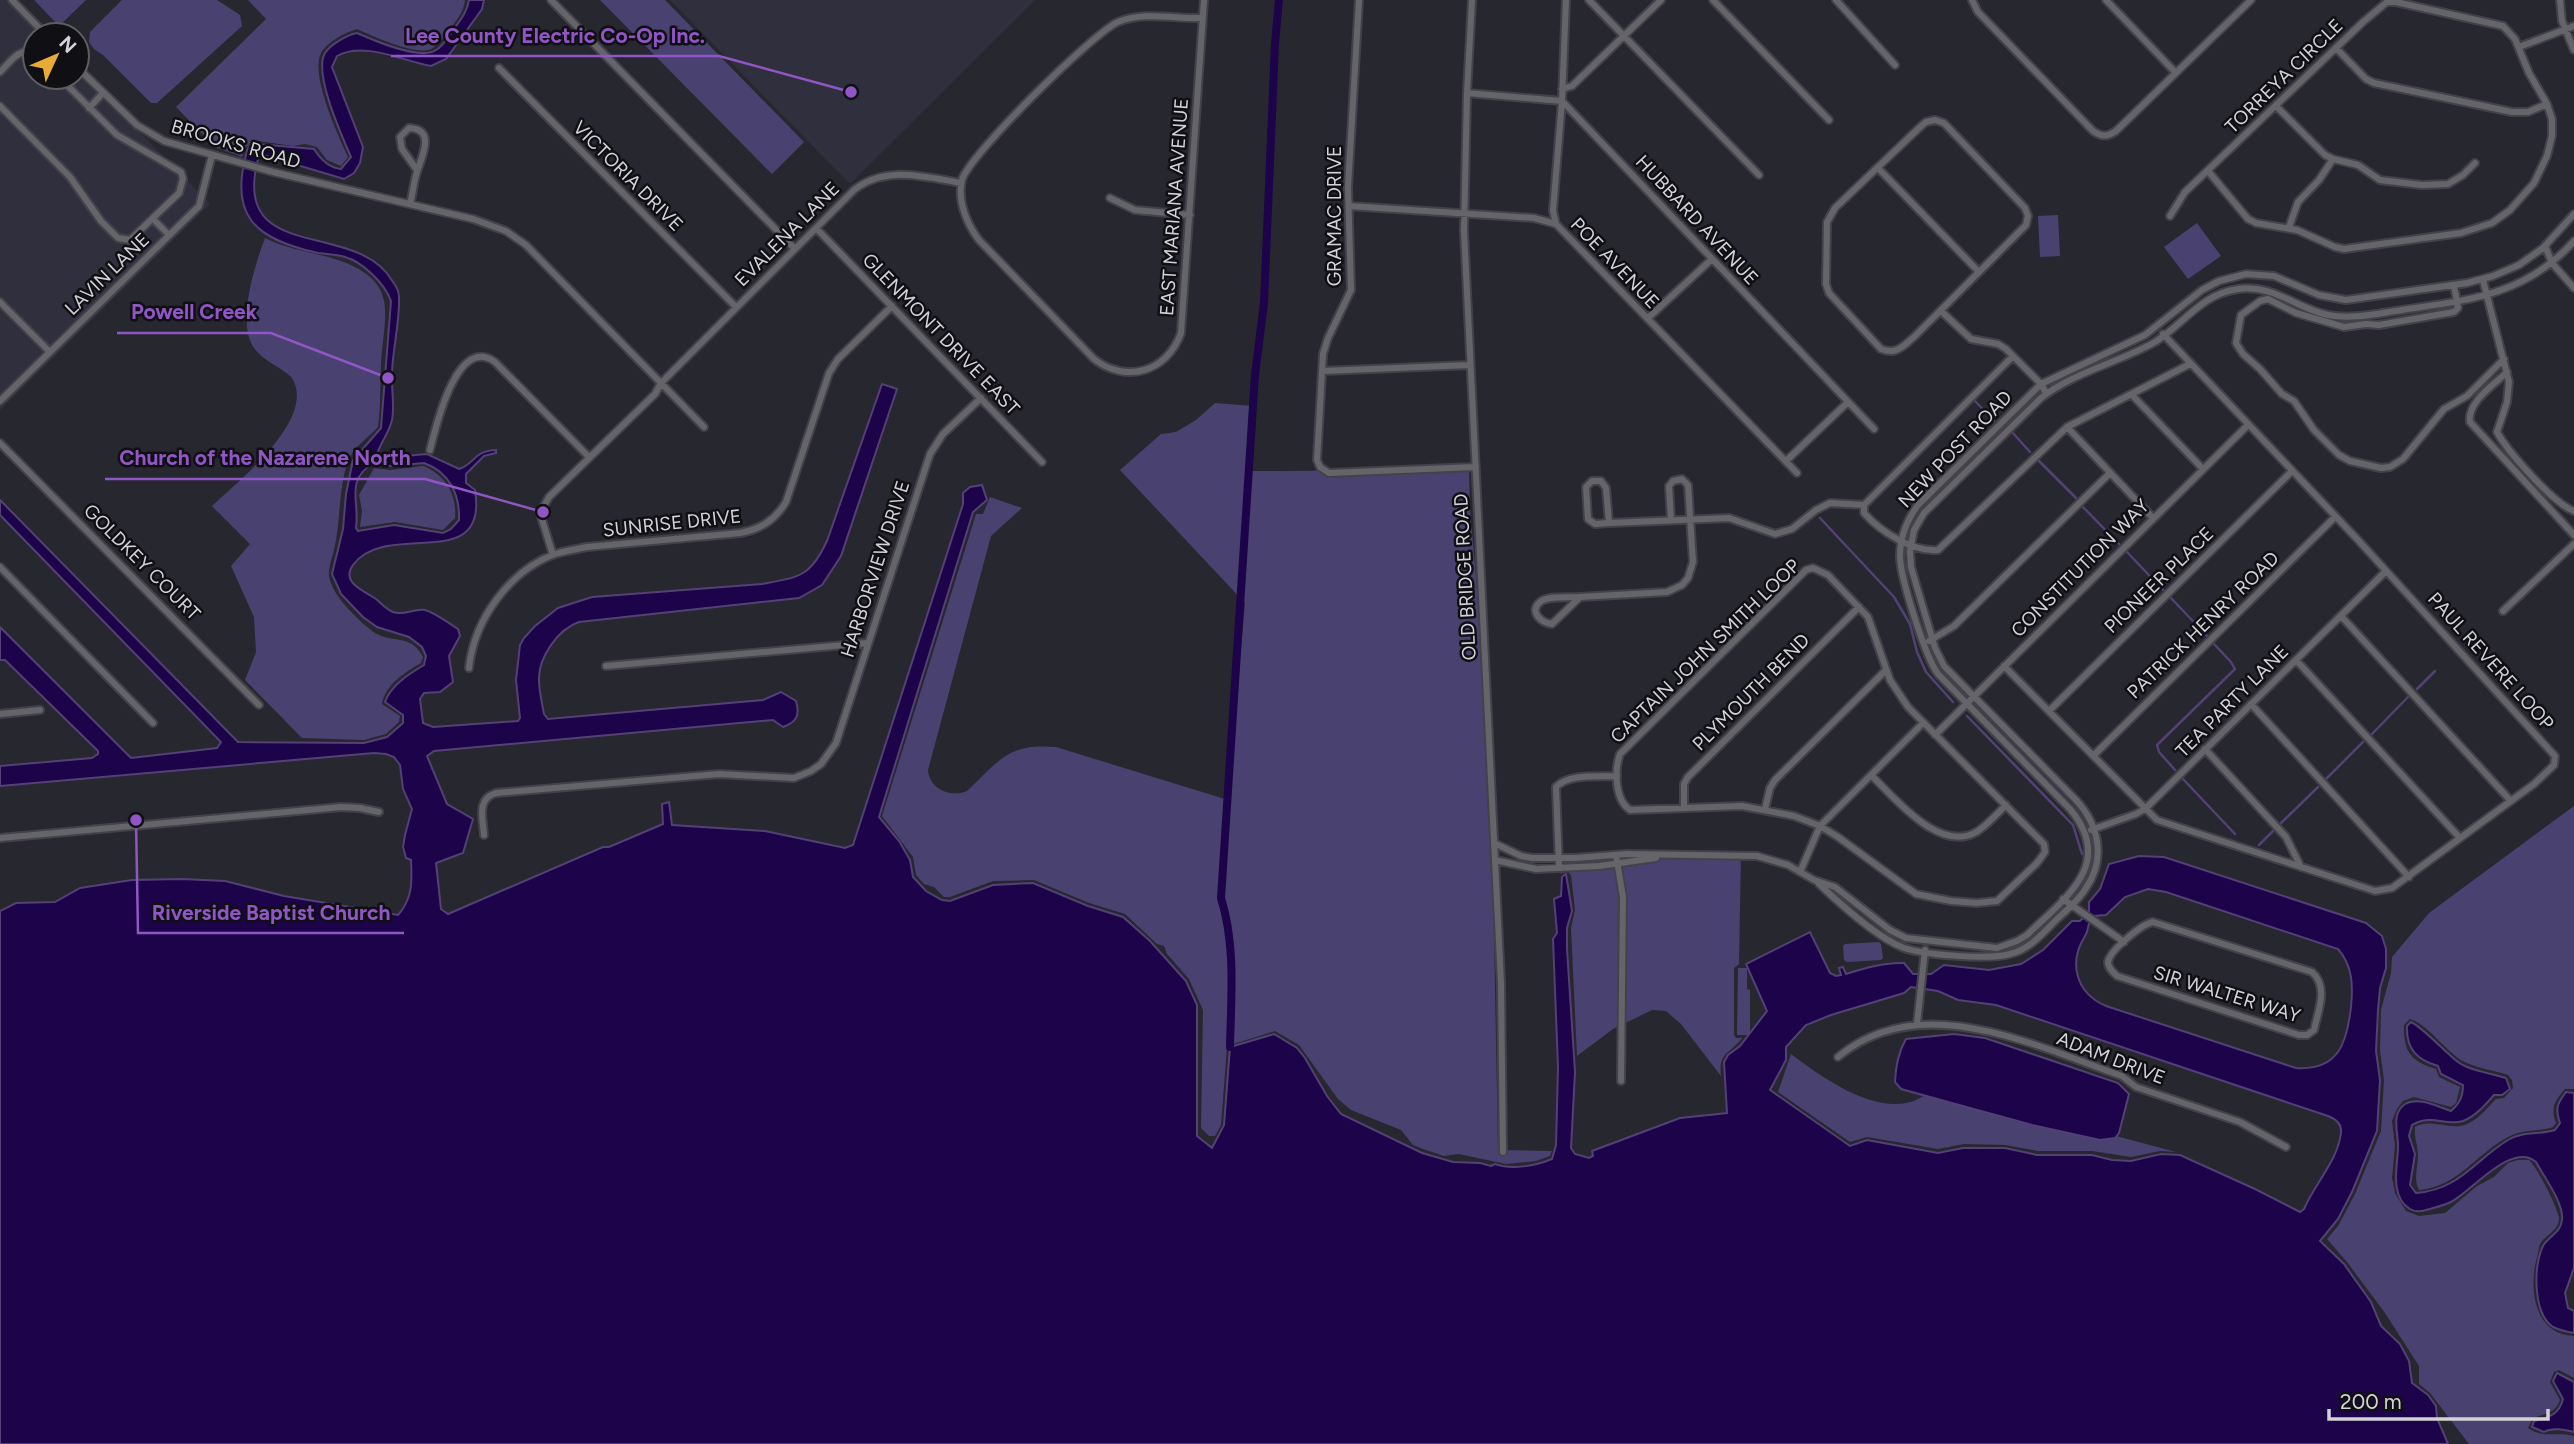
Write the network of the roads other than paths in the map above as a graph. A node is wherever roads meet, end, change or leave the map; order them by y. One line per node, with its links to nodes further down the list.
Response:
1 (12, 0): 16 (street)
2 (551, 0): 61 (street)
3 (1204, 0): 15 (street, EAST MARIANA AVENUE)
4 (1359, 0): 49 (street, GRAMAC DRIVE)
5 (1472, 0): 32 (street, OLD BRIDGE ROAD)
6 (1566, 0): 29 (street)
7 (1589, 0): 19 (street)
8 (1661, 0): 19 (street)
9 (1713, 0): 38 (street)
10 (1836, 0): 24 (street)
11 (1972, 0): 27 (street)
12 (2107, 0): 27 (street)
13 (2251, 0): 27 (street)
14 (2560, 0): 18 (street)
15 (1202, 18): 46 (street); 52 (street, EAST MARIANA AVENUE)
16 (32, 21)
17 (2574, 26): 18 (street)
18 (2565, 29): 20 (street); 22 (street)
19 (1623, 35): 29 (street); 45 (street)
20 (2519, 47): 21 (street, TORREYA CIRCLE); 34 (street, TORREYA CIRCLE)
21 (2336, 48): 34 (street); 36 (street, TORREYA CIRCLE)
22 (2574, 50)
23 (21, 52): 26 (street)
24 (1895, 65)
25 (499, 68): 72 (street, VICTORIA DRIVE)
26 (0, 72)
27 (2176, 74)
28 (91, 81): 31 (street, BROOKS ROAD)
29 (1562, 89): 33 (street)
30 (73, 91): 37 (street)
31 (103, 93): 37 (street); 39 (street, BROOKS ROAD)
32 (1467, 93): 33 (street); 50 (street, OLD BRIDGE ROAD)
33 (1562, 101): 55 (street); 62 (street, HUBBARD AVENUE)
34 (2547, 104): 56 (street, TORREYA CIRCLE)
35 (0, 106): 54 (street)
36 (2276, 106): 40 (street); 44 (street, TORREYA CIRCLE)
37 (89, 108): 54 (street)
38 (1829, 120)
39 (212, 155): 48 (street, BROOKS ROAD); 58 (street, LAVIN LANE)
40 (2333, 159): 41 (street); 56 (street)
41 (2474, 163)
42 (1878, 168): 64 (street); 64 (street); 73 (street)
43 (417, 170): 43 (street); 48 (street)
44 (2208, 171): 53 (street); 56 (street, TORREYA CIRCLE)
45 (1759, 175)
46 (961, 183): 52 (street, EAST MARIANA AVENUE); 57 (street, EVALENA LANE)
47 (1110, 198): 52 (street)
48 (410, 204): 84 (street, BROOKS ROAD)
49 (1349, 206): 50 (street, POE AVENUE); 82 (street, GRAMAC DRIVE)
50 (1464, 214): 55 (street, POE AVENUE); 81 (street, OLD BRIDGE ROAD)
51 (2574, 214): 60 (street, NEW POST ROAD)
52 (1190, 215)
53 (2170, 216)
54 (153, 219): 58 (street)
55 (1556, 224): 74 (street, POE AVENUE)
56 (2289, 227)
57 (816, 228): 61 (street, EVALENA LANE); 71 (street, GLENMONT DRIVE EAST)
58 (169, 235): 77 (street, LAVIN LANE)
59 (2574, 241): 63 (street, NEW POST ROAD)
60 (2545, 246): 63 (street); 65 (street, NEW POST ROAD)
61 (795, 249): 72 (street, EVALENA LANE)
62 (1712, 259): 74 (street); 90 (street, HUBBARD AVENUE)
63 (2552, 263): 67 (street); 68 (street, NEW POST ROAD)
64 (1979, 272): 73 (street)
65 (2483, 280): 66 (street, NEW POST ROAD); 68 (street)
66 (2454, 285): 70 (street); 75 (street, NEW POST ROAD)
67 (2574, 288)
68 (2488, 296): 70 (street, NEW POST ROAD); 79 (street)
69 (0, 302): 77 (street)
70 (2458, 302): 76 (street, NEW POST ROAD); 79 (street)
71 (892, 306): 88 (street, GLENMONT DRIVE EAST); 116 (street, SUNRISE DRIVE)
72 (736, 307): 84 (street, EVALENA LANE)
73 (1941, 311): 78 (street)
74 (1648, 318): 98 (street, POE AVENUE)
75 (2158, 327): 76 (street, PAUL REVERE LOOP); 85 (street, NEW POST ROAD)
76 (2164, 335): 80 (street, PAUL REVERE LOOP); 86 (street, NEW POST ROAD)
77 (50, 352): 89 (street, LAVIN LANE)
78 (2013, 356): 85 (street); 105 (street)
79 (2504, 359): 83 (street)
80 (2190, 364): 87 (street); 91 (street, PAUL REVERE LOOP)
81 (1470, 365): 82 (street); 100 (street, OLD BRIDGE ROAD)
82 (1322, 371): 100 (street, GRAMAC DRIVE)
83 (2507, 372): 106 (street); 112 (street)
84 (662, 383): 92 (street, BROOKS ROAD); 97 (street, EVALENA LANE)
85 (2041, 384): 86 (street); 113 (street, NEW POST ROAD)
86 (2046, 393): 114 (street, NEW POST ROAD)
87 (2132, 395): 93 (street); 101 (street)
88 (981, 398): 99 (street, GLENMONT DRIVE EAST); 124 (street, HARBORVIEW DRIVE)
89 (0, 401)
90 (1848, 402): 94 (street, HUBBARD AVENUE); 98 (street)
91 (2248, 425): 101 (street, CONSTITUTION WAY); 102 (street, PAUL REVERE LOOP)
92 (704, 427)
93 (2067, 427): 104 (street); 114 (street)
94 (1874, 429)
95 (0, 443): 134 (street, GOLDKEY COURT)
96 (430, 450): 97 (street)
97 (589, 457): 116 (street, EVALENA LANE)
98 (1786, 461): 103 (street, POE AVENUE)
99 (1042, 462)
100 (1475, 467): 157 (street, OLD BRIDGE ROAD)
101 (2203, 469): 108 (street, CONSTITUTION WAY)
102 (2292, 471): 107 (street, PAUL REVERE LOOP); 136 (street, PIONEER PLACE)
103 (1797, 473)
104 (2109, 474): 108 (street); 123 (street)
105 (1864, 505): 109 (street); 113 (street)
106 (2574, 511)
107 (2336, 517): 118 (street, PAUL REVERE LOOP); 142 (street, PATRICK HENRY ROAD)
108 (2153, 518): 128 (street, CONSTITUTION WAY)
109 (1690, 519): 110 (street); 110 (street); 119 (street)
110 (1671, 520): 111 (street)
111 (1609, 523): 111 (street)
112 (2574, 535)
113 (1902, 540): 114 (street); 125 (street, NEW POST ROAD)
114 (1911, 544): 123 (street, NEW POST ROAD)
115 (2574, 544): 121 (street)
116 (553, 555): 129 (street, SUNRISE DRIVE)
117 (0, 567): 138 (street)
118 (2386, 571): 122 (street, TEA PARTY LANE); 145 (street, PAUL REVERE LOOP)
119 (1580, 597): 119 (street)
120 (1859, 607): 130 (street, CAPTAIN JOHN SMITH LOOP); 144 (street, CAPTAIN JOHN SMITH LOOP); 147 (street, PLYMOUTH BEND)
121 (2504, 611)
122 (2341, 616): 126 (street, TEA PARTY LANE); 145 (street)
123 (1932, 639): 125 (street); 131 (street, NEW POST ROAD)
124 (867, 643): 127 (street); 154 (street, HARBORVIEW DRIVE)
125 (1923, 643): 132 (street, NEW POST ROAD)
126 (2296, 660): 133 (street, TEA PARTY LANE); 156 (street)
127 (606, 666)
128 (2004, 666): 131 (street, CONSTITUTION WAY); 136 (street, PAUL REVERE LOOP)
129 (469, 668)
130 (1886, 670): 139 (street, CAPTAIN JOHN SMITH LOOP); 148 (street)
131 (1973, 696): 132 (street, CONSTITUTION WAY); 152 (street, NEW POST ROAD)
132 (1966, 703): 140 (street, CONSTITUTION WAY); 153 (street, NEW POST ROAD)
133 (2251, 704): 141 (street, TEA PARTY LANE); 166 (street)
134 (259, 705)
135 (40, 710): 137 (street)
136 (2049, 711): 142 (street, PAUL REVERE LOOP)
137 (0, 714)
138 (153, 723)
139 (1923, 723): 140 (street, CAPTAIN JOHN SMITH LOOP); 143 (street)
140 (1935, 735): 146 (street, CAPTAIN JOHN SMITH LOOP)
141 (2205, 749): 149 (street, TEA PARTY LANE); 164 (street)
142 (2093, 756): 149 (street, PAUL REVERE LOOP)
143 (1871, 775): 146 (street); 151 (street)
144 (1618, 776): 147 (street, CAPTAIN JOHN SMITH LOOP); 160 (street)
145 (2510, 800): 156 (street, PAUL REVERE LOOP)
146 (2006, 806): 151 (street, CAPTAIN JOHN SMITH LOOP)
147 (1684, 808): 148 (street, CAPTAIN JOHN SMITH LOOP)
148 (1765, 809): 151 (street, CAPTAIN JOHN SMITH LOOP)
149 (2145, 809): 152 (street, TEA PARTY LANE); 164 (street, PAUL REVERE LOOP)
150 (379, 812): 155 (street)
151 (1820, 826): 165 (street)
152 (2095, 829): 153 (street, TEA PARTY LANE); 169 (street)
153 (2086, 832): 168 (street)
154 (485, 835)
155 (0, 838)
156 (2460, 838): 166 (street, PAUL REVERE LOOP)
157 (1494, 843): 160 (street); 161 (street, OLD BRIDGE ROAD)
158 (1616, 855): 159 (street); 160 (street); 162 (street)
159 (1671, 855): 162 (street); 165 (street)
160 (1558, 858): 163 (street)
161 (1495, 860): 163 (street); 177 (street, OLD BRIDGE ROAD)
162 (1618, 865): 163 (street); 175 (street)
163 (1559, 867)
164 (2301, 867): 166 (street, PAUL REVERE LOOP)
165 (1800, 872): 167 (street)
166 (2409, 877)
167 (1814, 880): 170 (street); 172 (street)
168 (2063, 899): 169 (street); 170 (street)
169 (2071, 905): 171 (street); 172 (street)
170 (1927, 942): 172 (street)
171 (2124, 942): 171 (street, SIR WALTER WAY)
172 (1925, 952): 173 (street)
173 (1917, 1024): 174 (street, ADAM DRIVE); 176 (street, ADAM DRIVE)
174 (1838, 1057)
175 (1621, 1081)
176 (2286, 1147)
177 (1503, 1152)

